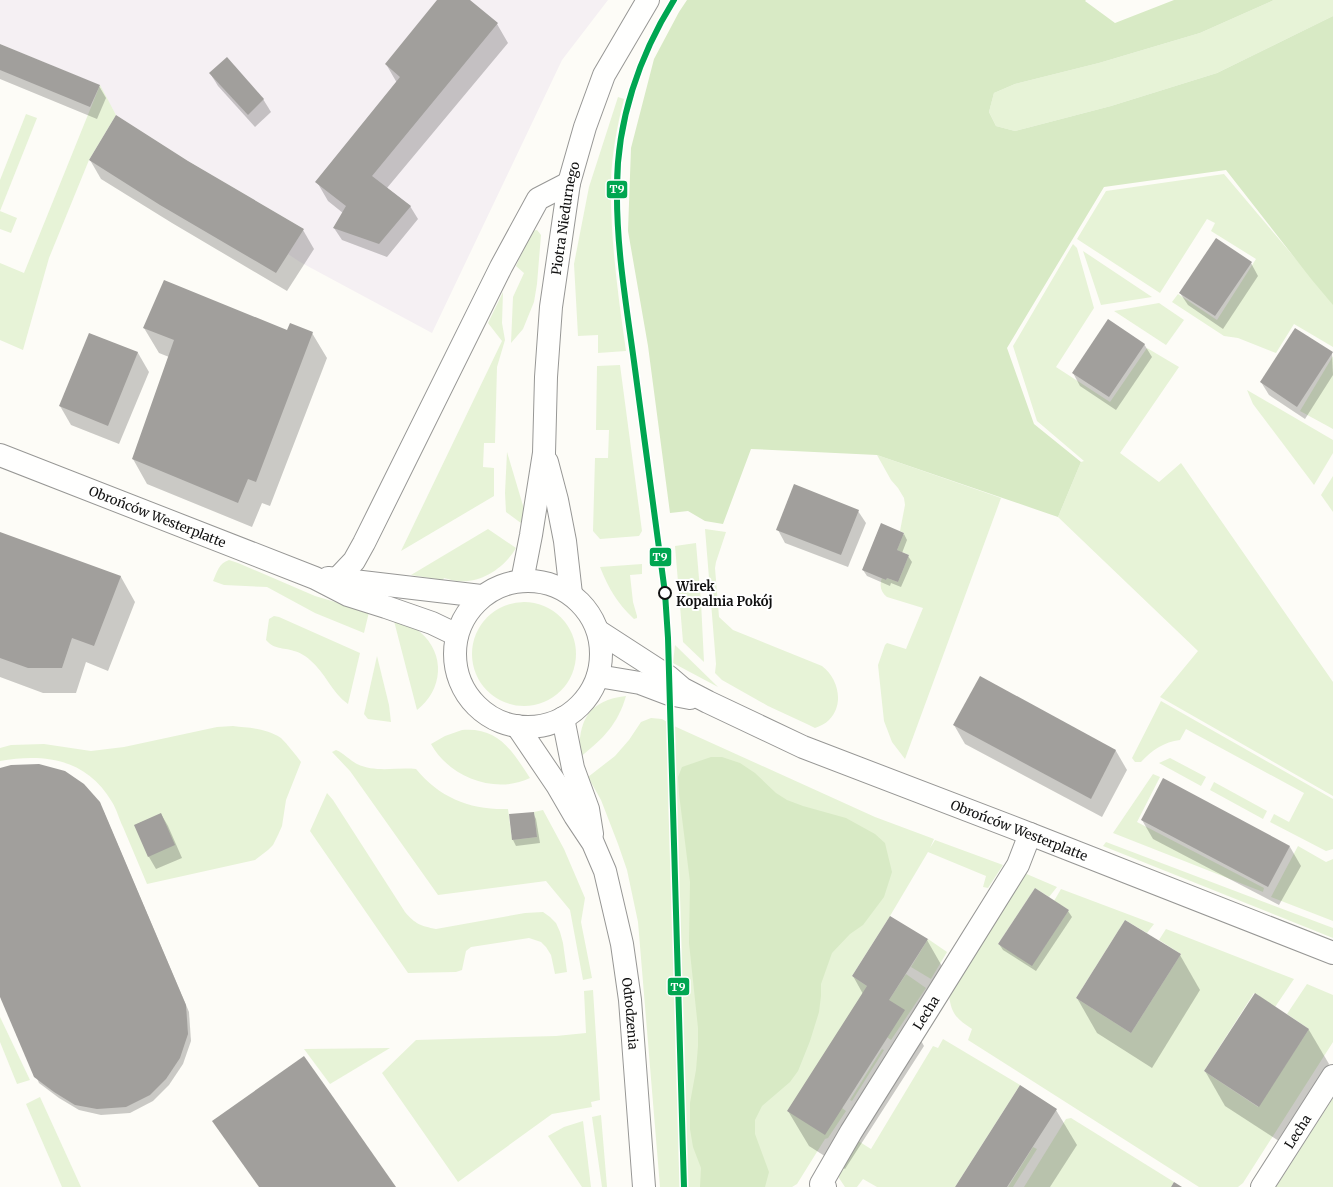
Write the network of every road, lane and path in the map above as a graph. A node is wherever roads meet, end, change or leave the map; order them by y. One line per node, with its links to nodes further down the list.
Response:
1 (648, 0): 2 (street, Piotra Niedurnego)
2 (569, 183): 3 (street, Piotra Niedurnego); 6 (street)
3 (544, 453): 7 (street, Piotra Niedurnego); 8 (street, Piotra Niedurnego)
4 (0, 455): 5 (street, Obrońców Westerplatte)
5 (315, 578): 6 (street, Obrońców Westerplatte); 11 (street, Obrońców Westerplatte)
6 (337, 578): 9 (street, Obrońców Westerplatte)
7 (522, 581): 8 (street); 9 (street)
8 (571, 594): 10 (street)
9 (481, 596): 11 (street)
10 (598, 631): 12 (street); 13 (street, Obrońców Westerplatte)
11 (457, 635): 15 (street)
12 (598, 676): 13 (street, Obrońców Westerplatte); 14 (street)
13 (708, 702): 16 (street, Obrońców Westerplatte)
14 (563, 718): 15 (street); 17 (street, Odrodzenia)
15 (517, 726): 17 (street, Odrodzenia)
16 (1030, 834): 18 (street, Obrońców Westerplatte); 21 (street, Lecha)
17 (593, 843): 20 (street, Odrodzenia)
18 (1333, 953)
19 (1333, 1076): 22 (street, Lecha)
20 (644, 1187)
21 (825, 1187)
22 (1262, 1187)

